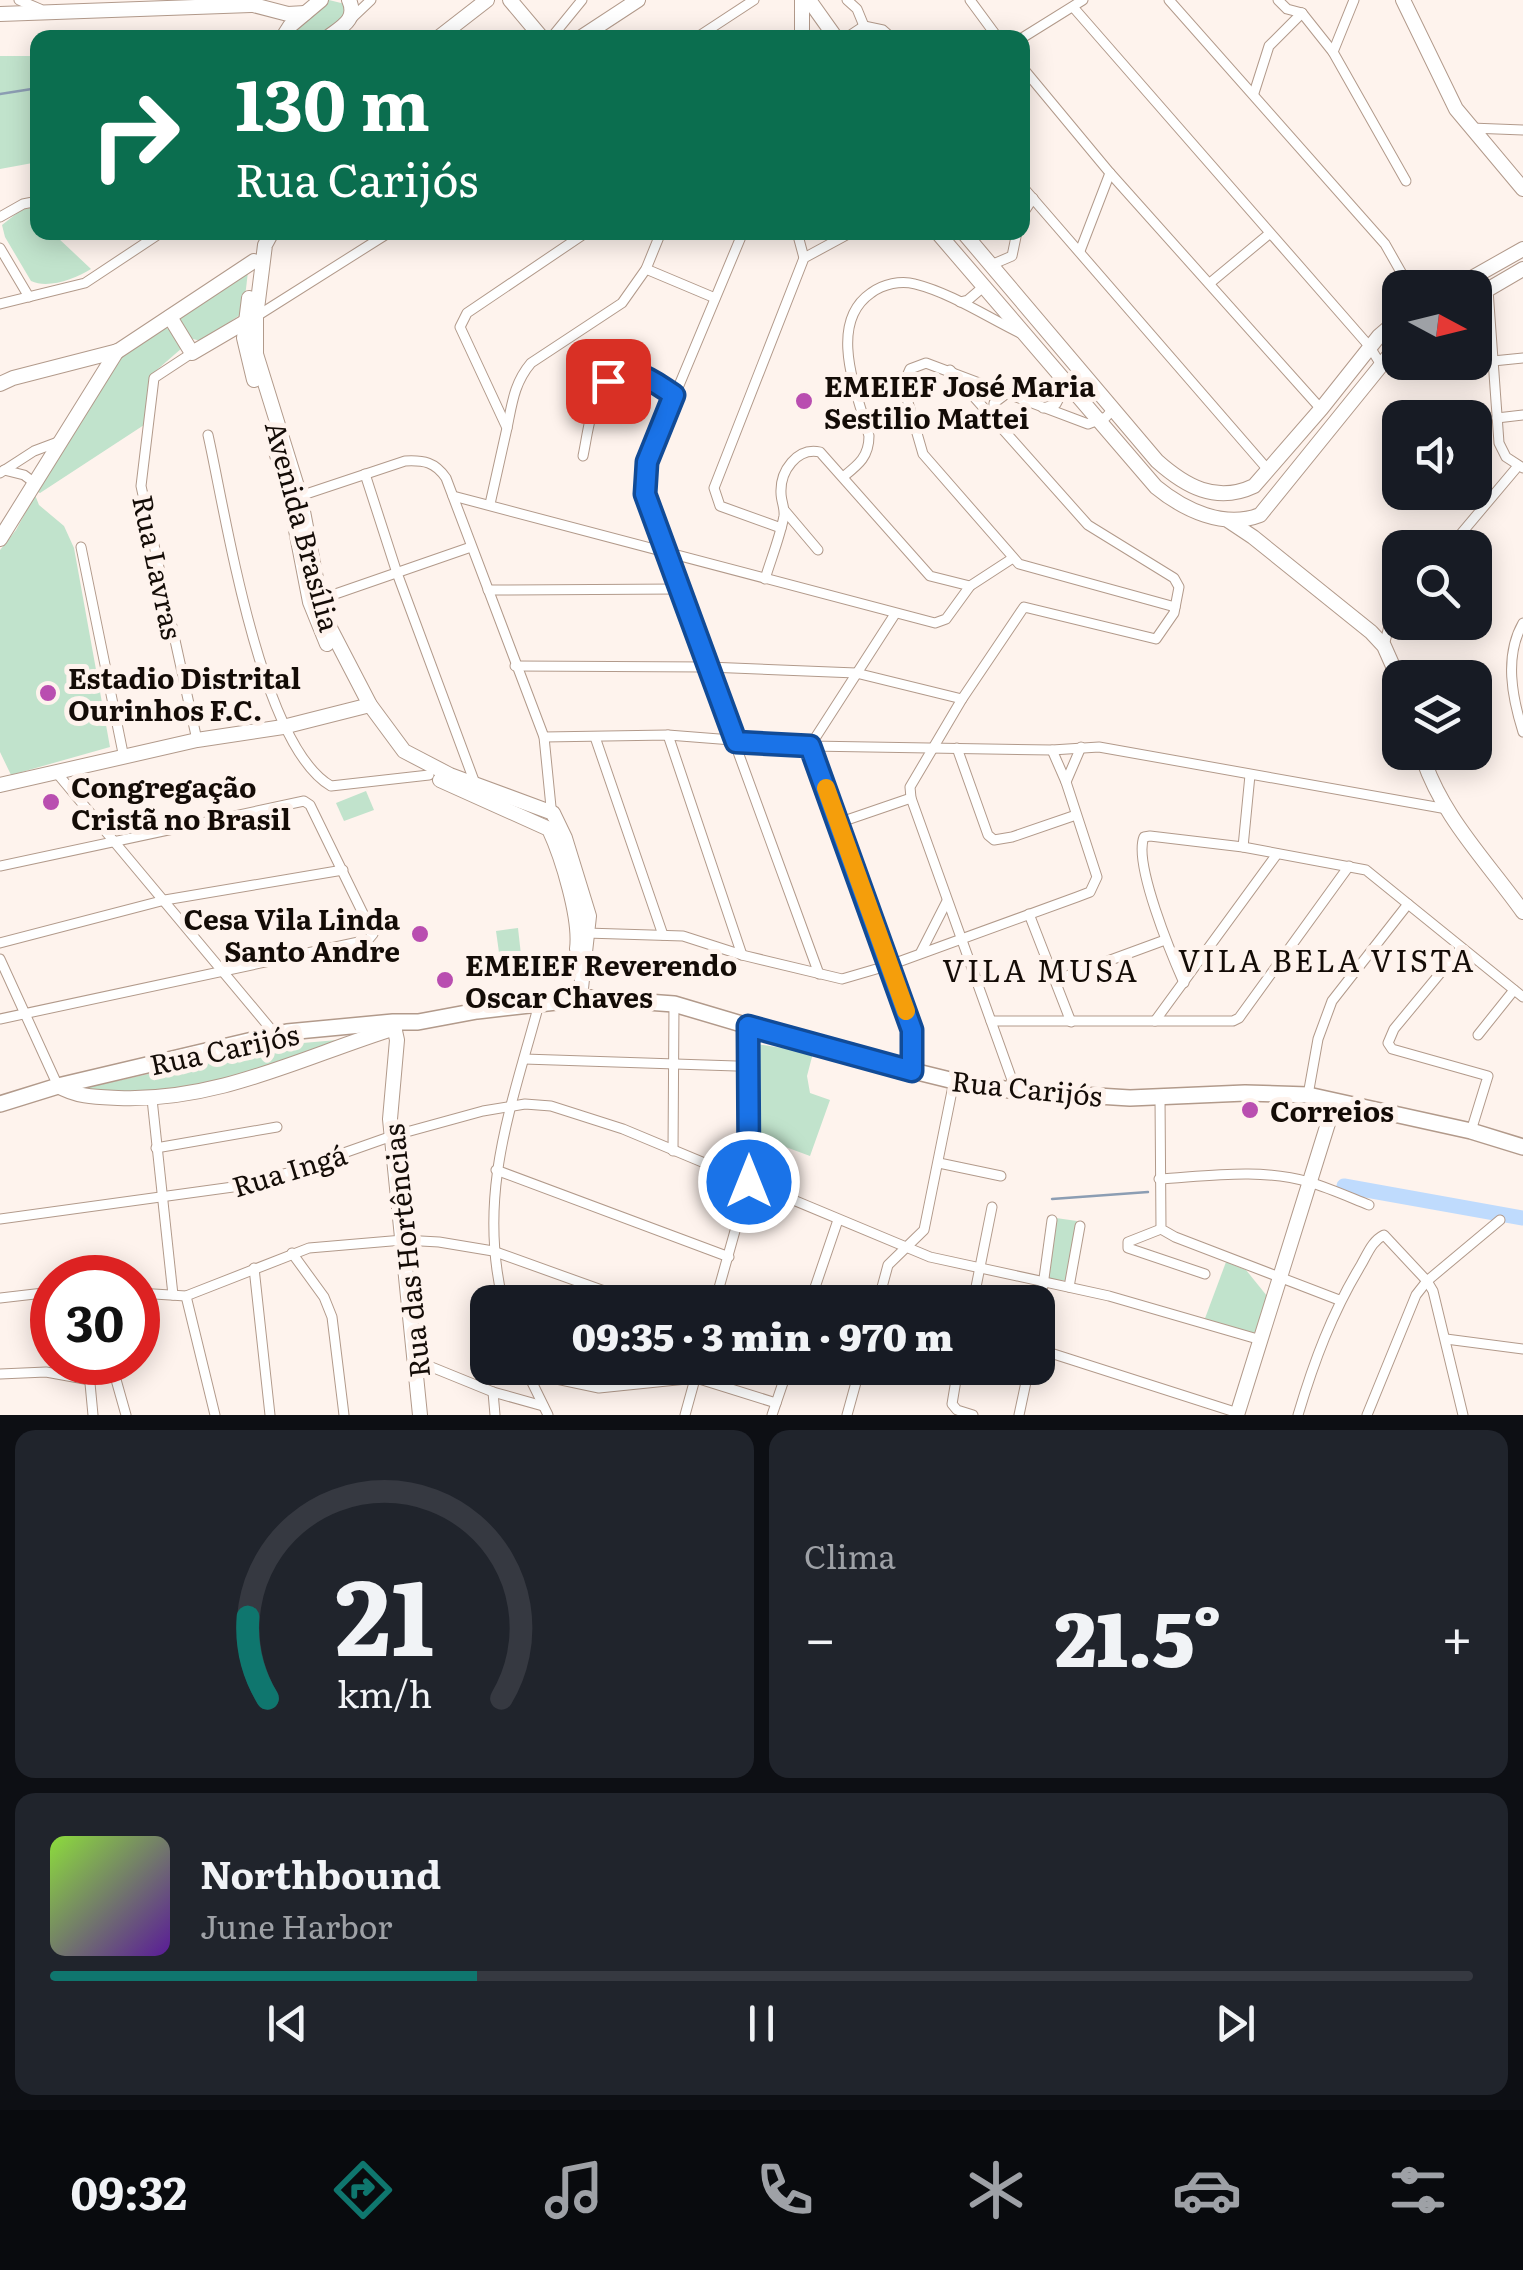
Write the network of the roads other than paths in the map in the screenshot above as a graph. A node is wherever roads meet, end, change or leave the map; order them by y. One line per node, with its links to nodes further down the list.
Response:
1 (19, 0): 25 (street)
2 (321, 0): 27 (main road)
3 (349, 0): 28 (main road)
4 (371, 0): 28 (street)
5 (582, 0): 35 (street)
6 (638, 0): 36 (main road)
7 (754, 0): 37 (street)
8 (805, 0): 38 (main road); 39 (main road)
9 (847, 0): 21 (street)
10 (970, 0): 42 (street)
11 (1083, 0): 22 (street)
12 (1169, 0): 46 (street)
13 (1278, 0): 26 (street)
14 (1300, 0): 26 (street)
15 (1354, 0): 44 (street)
16 (1403, 0): 47 (main road)
17 (486, 1): 19 (main road); 33 (main road)
18 (244, 2): 20 (main road); 24 (main road)
19 (512, 3): 34 (main road)
20 (179, 5): 25 (main road)
21 (859, 5): 29 (street)
22 (1073, 7): 43 (street); 57 (street)
23 (6, 9): 25 (main road)
24 (272, 10): 27 (main road); 30 (main road)
25 (48, 13)
26 (1302, 13): 44 (street); 46 (street)
27 (305, 14): 31 (main road)
28 (350, 20): 32 (main road)
29 (864, 26): 40 (street); 41 (street)
30 (282, 30)
31 (287, 30)
32 (337, 30)
33 (448, 30)
34 (535, 30)
35 (558, 30)
36 (592, 30)
37 (708, 30)
38 (803, 30)
39 (829, 30)
40 (858, 30)
41 (882, 30)
42 (992, 30)
43 (1030, 33)
44 (1333, 52): 50 (street)
45 (1030, 77): 49 (street)
46 (1254, 93): 80 (street)
47 (1470, 128): 48 (street); 51 (main road)
48 (1523, 130)
49 (1110, 173): 73 (street); 83 (street)
50 (1406, 181)
51 (1523, 189)
52 (1030, 195): 53 (street)
53 (1033, 198): 55 (street); 73 (street)
54 (30, 203): 56 (street)
55 (1030, 203)
56 (0, 217)
57 (1269, 234): 83 (street); 94 (street)
58 (150, 240): 86 (street)
59 (257, 240): 75 (main road, Avenida Brasília)
60 (268, 240): 90 (main road, Avenida Brasília)
61 (377, 240): 90 (street)
62 (575, 240): 118 (street)
63 (658, 240): 78 (street)
64 (740, 240): 87 (street)
65 (799, 240): 74 (street)
66 (837, 240): 74 (street)
67 (943, 240): 85 (main road)
68 (970, 240): 77 (main road)
69 (1016, 240): 77 (street)
70 (1523, 241): 76 (main road)
71 (0, 248): 86 (street)
72 (1523, 249): 76 (main road)
73 (1080, 251): 124 (street)
74 (804, 258): 135 (street)
75 (254, 261): 90 (main road, Avenida Brasília); 91 (main road)
76 (1496, 264): 81 (main road); 82 (main road)
77 (991, 265): 103 (main road)
78 (646, 269): 87 (street); 118 (street)
79 (1523, 269): 84 (main road)
80 (1400, 270)
81 (1486, 270)
82 (1492, 270)
83 (1210, 284): 113 (street)
84 (1492, 287)
85 (982, 288): 88 (street); 92 (main road)
86 (28, 297): 89 (street)
87 (715, 298): 109 (street)
88 (958, 303): 92 (street); 126 (street)
89 (0, 304)
90 (258, 312): 96 (main road, Rua Lavras); 130 (main road, Avenida Brasília)
91 (170, 316): 95 (main road); 96 (main road)
92 (1024, 335): 106 (main road)
93 (1382, 335): 94 (main road)
94 (1370, 347): 101 (street); 113 (main road)
95 (118, 351): 100 (main road); 104 (main road)
96 (192, 352): 167 (street, Rua Lavras)
97 (1492, 355): 99 (street)
98 (1523, 358): 99 (street)
99 (1493, 361): 116 (street)
100 (69, 364): 104 (main road); 105 (main road)
101 (1381, 365): 133 (main road)
102 (950, 370): 107 (street); 110 (street); 143 (street)
103 (1082, 373): 106 (street); 112 (main road)
104 (101, 374): 120 (main road)
105 (1, 381)
106 (1068, 383): 111 (street); 117 (main road)
107 (989, 386): 108 (street); 110 (street)
108 (1006, 394): 111 (street); 115 (street)
109 (674, 395): 121 (street); 142 (street)
110 (979, 402): 115 (street)
111 (1040, 408): 117 (street)
112 (1113, 409): 117 (street); 128 (main road)
113 (1321, 409): 124 (main road)
114 (1523, 415): 116 (street)
115 (993, 418): 150 (street)
116 (1497, 418): 122 (street)
117 (1098, 421): 134 (main road)
118 (507, 428): 131 (street)
119 (208, 435): 162 (street)
120 (60, 441): 123 (street); 127 (main road)
121 (583, 456)
122 (1520, 467): 136 (street)
123 (2, 471): 127 (street)
124 (1269, 471): 128 (main road)
125 (365, 474): 129 (street); 130 (street); 144 (street)
126 (843, 477): 132 (street); 146 (street)
127 (36, 484): 138 (main road)
128 (1241, 491): 134 (main road)
129 (453, 496): 131 (street); 140 (street)
130 (295, 498): 149 (main road, Avenida Brasília)
131 (490, 504): 142 (street)
132 (785, 511): 135 (street); 141 (street)
133 (1260, 515): 134 (main road); 137 (main road)
134 (1228, 520): 137 (main road)
135 (780, 528): 145 (street)
136 (1465, 530)
137 (1253, 537): 154 (main road)
138 (0, 539)
139 (81, 547): 174 (street)
140 (470, 547): 144 (street); 148 (street)
141 (818, 550)
142 (665, 552): 145 (street); 147 (street)
143 (1013, 558): 146 (street); 150 (street)
144 (397, 573): 149 (street); 175 (street)
145 (765, 579): 151 (street)
146 (970, 586): 151 (street)
147 (679, 589): 148 (street); 157 (street)
148 (488, 590): 156 (street)
149 (315, 600): 160 (main road, Avenida Brasília)
150 (1175, 607): 159 (street)
151 (895, 614): 158 (street)
152 (1523, 623): 161 (street)
153 (1386, 640): 154 (street)
154 (1384, 646): 155 (main road)
155 (1390, 660)
156 (515, 666): 157 (street); 166 (street)
157 (708, 667): 158 (street); 168 (street)
158 (856, 673): 159 (street); 169 (street)
159 (962, 699): 170 (street)
160 (366, 706): 162 (main road); 179 (main road, Avenida Brasília); 180 (main road, Avenida Brasília)
161 (1520, 715): 163 (street)
162 (282, 727): 167 (main road); 179 (street)
163 (1523, 732)
164 (668, 735): 165 (street); 168 (street); 210 (street)
165 (595, 736): 166 (street); 204 (street)
166 (544, 738): 188 (street)
167 (197, 740): 174 (main road)
168 (736, 742): 169 (street); 214 (street)
169 (810, 746): 170 (street); 190 (street)
170 (931, 748): 171 (street); 186 (street)
171 (957, 748): 173 (street); 189 (street)
172 (1081, 748): 173 (street); 181 (street); 183 (street)
173 (1052, 750): 183 (street)
174 (124, 758): 178 (main road)
175 (468, 766): 180 (street); 182 (street)
176 (0, 768): 184 (main road)
177 (1426, 770): 187 (main road)
178 (56, 772): 184 (main road); 192 (street)
179 (429, 775): 185 (main road, Avenida Brasília)
180 (450, 775): 182 (main road, Avenida Brasília)
181 (1250, 775): 187 (street); 193 (street)
182 (474, 782): 185 (street); 188 (main road, Avenida Brasília)
183 (1066, 782): 189 (street)
184 (4, 784)
185 (480, 798): 191 (main road, Avenida Brasília)
186 (911, 798): 190 (street); 199 (street)
187 (1447, 809): 201 (main road)
188 (553, 813): 191 (street); 203 (main road)
189 (1076, 815): 202 (street)
190 (838, 823): 212 (street)
191 (548, 829): 203 (main road)
192 (113, 840): 195 (street); 197 (street); 198 (street)
193 (1243, 847): 194 (street); 206 (street)
194 (1277, 854): 196 (street); 216 (street)
195 (0, 866)
196 (1349, 866): 200 (street); 224 (street)
197 (343, 870): 198 (street); 213 (street)
198 (165, 900): 207 (street); 213 (street)
199 (947, 902): 205 (street); 209 (street)
200 (1408, 904): 208 (street); 237 (street)
201 (1523, 912)
202 (1029, 914): 205 (street); 215 (street)
203 (583, 934): 204 (street); 218 (main road)
204 (664, 935): 210 (street)
205 (960, 938): 209 (street); 223 (street)
206 (1165, 940): 215 (street); 216 (street)
207 (0, 943)
208 (1461, 948): 217 (street); 244 (street)
209 (920, 953): 212 (street)
210 (742, 956): 214 (street)
211 (0, 958): 221 (street)
212 (890, 964): 214 (street); 233 (street)
213 (220, 970): 221 (street); 228 (street)
214 (818, 974)
215 (1056, 980): 225 (street)
216 (1184, 983): 224 (street)
217 (1519, 994): 229 (street)
218 (575, 998): 219 (main road, Rua Carijós); 220 (main road, Rua Carijós)
219 (539, 1004): 226 (main road, Rua Carijós); 230 (street)
220 (674, 1004): 227 (main road, Rua Carijós); 231 (street)
221 (26, 1014): 222 (street); 235 (street)
222 (0, 1019)
223 (991, 1021): 225 (street); 236 (street)
224 (1155, 1021): 225 (street)
225 (1071, 1022)
226 (394, 1024): 228 (main road, Rua Carijós); 239 (main road, Rua Carijós); 245 (main road, Rua das Hortências)
227 (748, 1026): 233 (main road, Rua Carijós); 253 (street)
228 (276, 1034): 235 (main road, Rua Carijós)
229 (1478, 1035)
230 (524, 1058): 231 (street); 242 (street)
231 (674, 1066): 232 (street); 248 (street)
232 (736, 1066)
233 (912, 1071): 234 (main road, Rua Carijós)
234 (954, 1081): 236 (main road, Rua Carijós); 249 (street)
235 (58, 1086): 239 (main road, Rua Carijós); 241 (main road, Rua Carijós)
236 (1016, 1091): 238 (main road, Rua Carijós)
237 (1308, 1095): 238 (main road, Rua Carijós); 240 (main road, Rua Carijós)
238 (1160, 1097): 252 (street)
239 (152, 1099): 247 (street)
240 (1334, 1101): 244 (main road, Rua Carijós); 254 (main road)
241 (0, 1104)
242 (512, 1105): 245 (street, Rua Ingá); 248 (street, Rua Ingá); 250 (street)
243 (277, 1127): 247 (street)
244 (1472, 1131): 246 (main road, Rua Carijós)
245 (392, 1136): 255 (street, Rua Ingá); 264 (main road, Rua das Hortências)
246 (1523, 1147)
247 (156, 1148): 255 (street)
248 (674, 1151): 253 (street, Rua Ingá)
249 (939, 1163): 251 (street); 265 (street)
250 (496, 1170): 266 (street); 268 (street)
251 (1001, 1176)
252 (1159, 1180): 254 (street); 263 (street)
253 (749, 1182): 259 (street, Rua Ingá); 268 (street)
254 (1310, 1182): 256 (street); 272 (main road)
255 (162, 1196): 258 (street, Rua Ingá); 285 (street)
256 (1368, 1205)
257 (992, 1208): 270 (street)
258 (0, 1219)
259 (838, 1220): 265 (street, Rua Ingá); 278 (street)
260 (1052, 1220): 274 (street)
261 (1500, 1220): 273 (street)
262 (1080, 1226): 282 (street)
263 (1161, 1228): 271 (street); 272 (street)
264 (404, 1240): 266 (street); 267 (street); 293 (main road, Rua das Hortências)
265 (905, 1248): 270 (street, Rua Ingá); 279 (street)
266 (493, 1250): 275 (street); 276 (street)
267 (292, 1254): 269 (street); 315 (street)
268 (728, 1258): 277 (street)
269 (254, 1268): 286 (street); 314 (street)
270 (980, 1269): 274 (street, Rua Ingá); 280 (street)
271 (1205, 1274)
272 (1280, 1278): 288 (street); 289 (main road)
273 (1427, 1281): 288 (street); 290 (street); 324 (street)
274 (1044, 1282): 281 (street); 282 (street, Rua Ingá)
275 (500, 1285)
276 (588, 1285)
277 (720, 1285)
278 (816, 1285)
279 (883, 1285)
280 (977, 1285)
281 (1044, 1285)
282 (1069, 1287): 289 (street, Rua Ingá)
283 (30, 1295): 287 (street)
284 (160, 1295): 285 (street)
285 (174, 1296): 286 (street)
286 (186, 1296): 313 (street)
287 (0, 1298)
288 (1340, 1300): 323 (street)
289 (1262, 1340): 310 (main road)
290 (1446, 1340): 291 (street); 325 (street)
291 (1523, 1349)
292 (1055, 1355): 310 (street)
293 (417, 1365): 307 (street); 316 (main road, Rua das Hortências)
294 (30, 1373): 295 (street)
295 (0, 1374)
296 (90, 1385): 311 (street)
297 (117, 1385): 312 (street)
298 (534, 1385): 309 (street)
299 (587, 1385): 300 (street)
300 (619, 1385)
301 (694, 1385): 318 (street)
302 (730, 1385): 308 (street)
303 (782, 1385): 308 (street)
304 (856, 1385): 320 (street)
305 (955, 1385): 321 (street)
306 (1025, 1385): 322 (street)
307 (493, 1392): 309 (street); 317 (street)
308 (776, 1402): 319 (street)
309 (545, 1411)
310 (1238, 1414)
311 (93, 1415)
312 (126, 1415)
313 (215, 1415)
314 (270, 1415)
315 (344, 1415)
316 (420, 1415)
317 (495, 1415)
318 (686, 1415)
319 (772, 1415)
320 (848, 1415)
321 (974, 1415)
322 (1019, 1415)
323 (1298, 1415)
324 (1367, 1415)
325 (1463, 1415)

